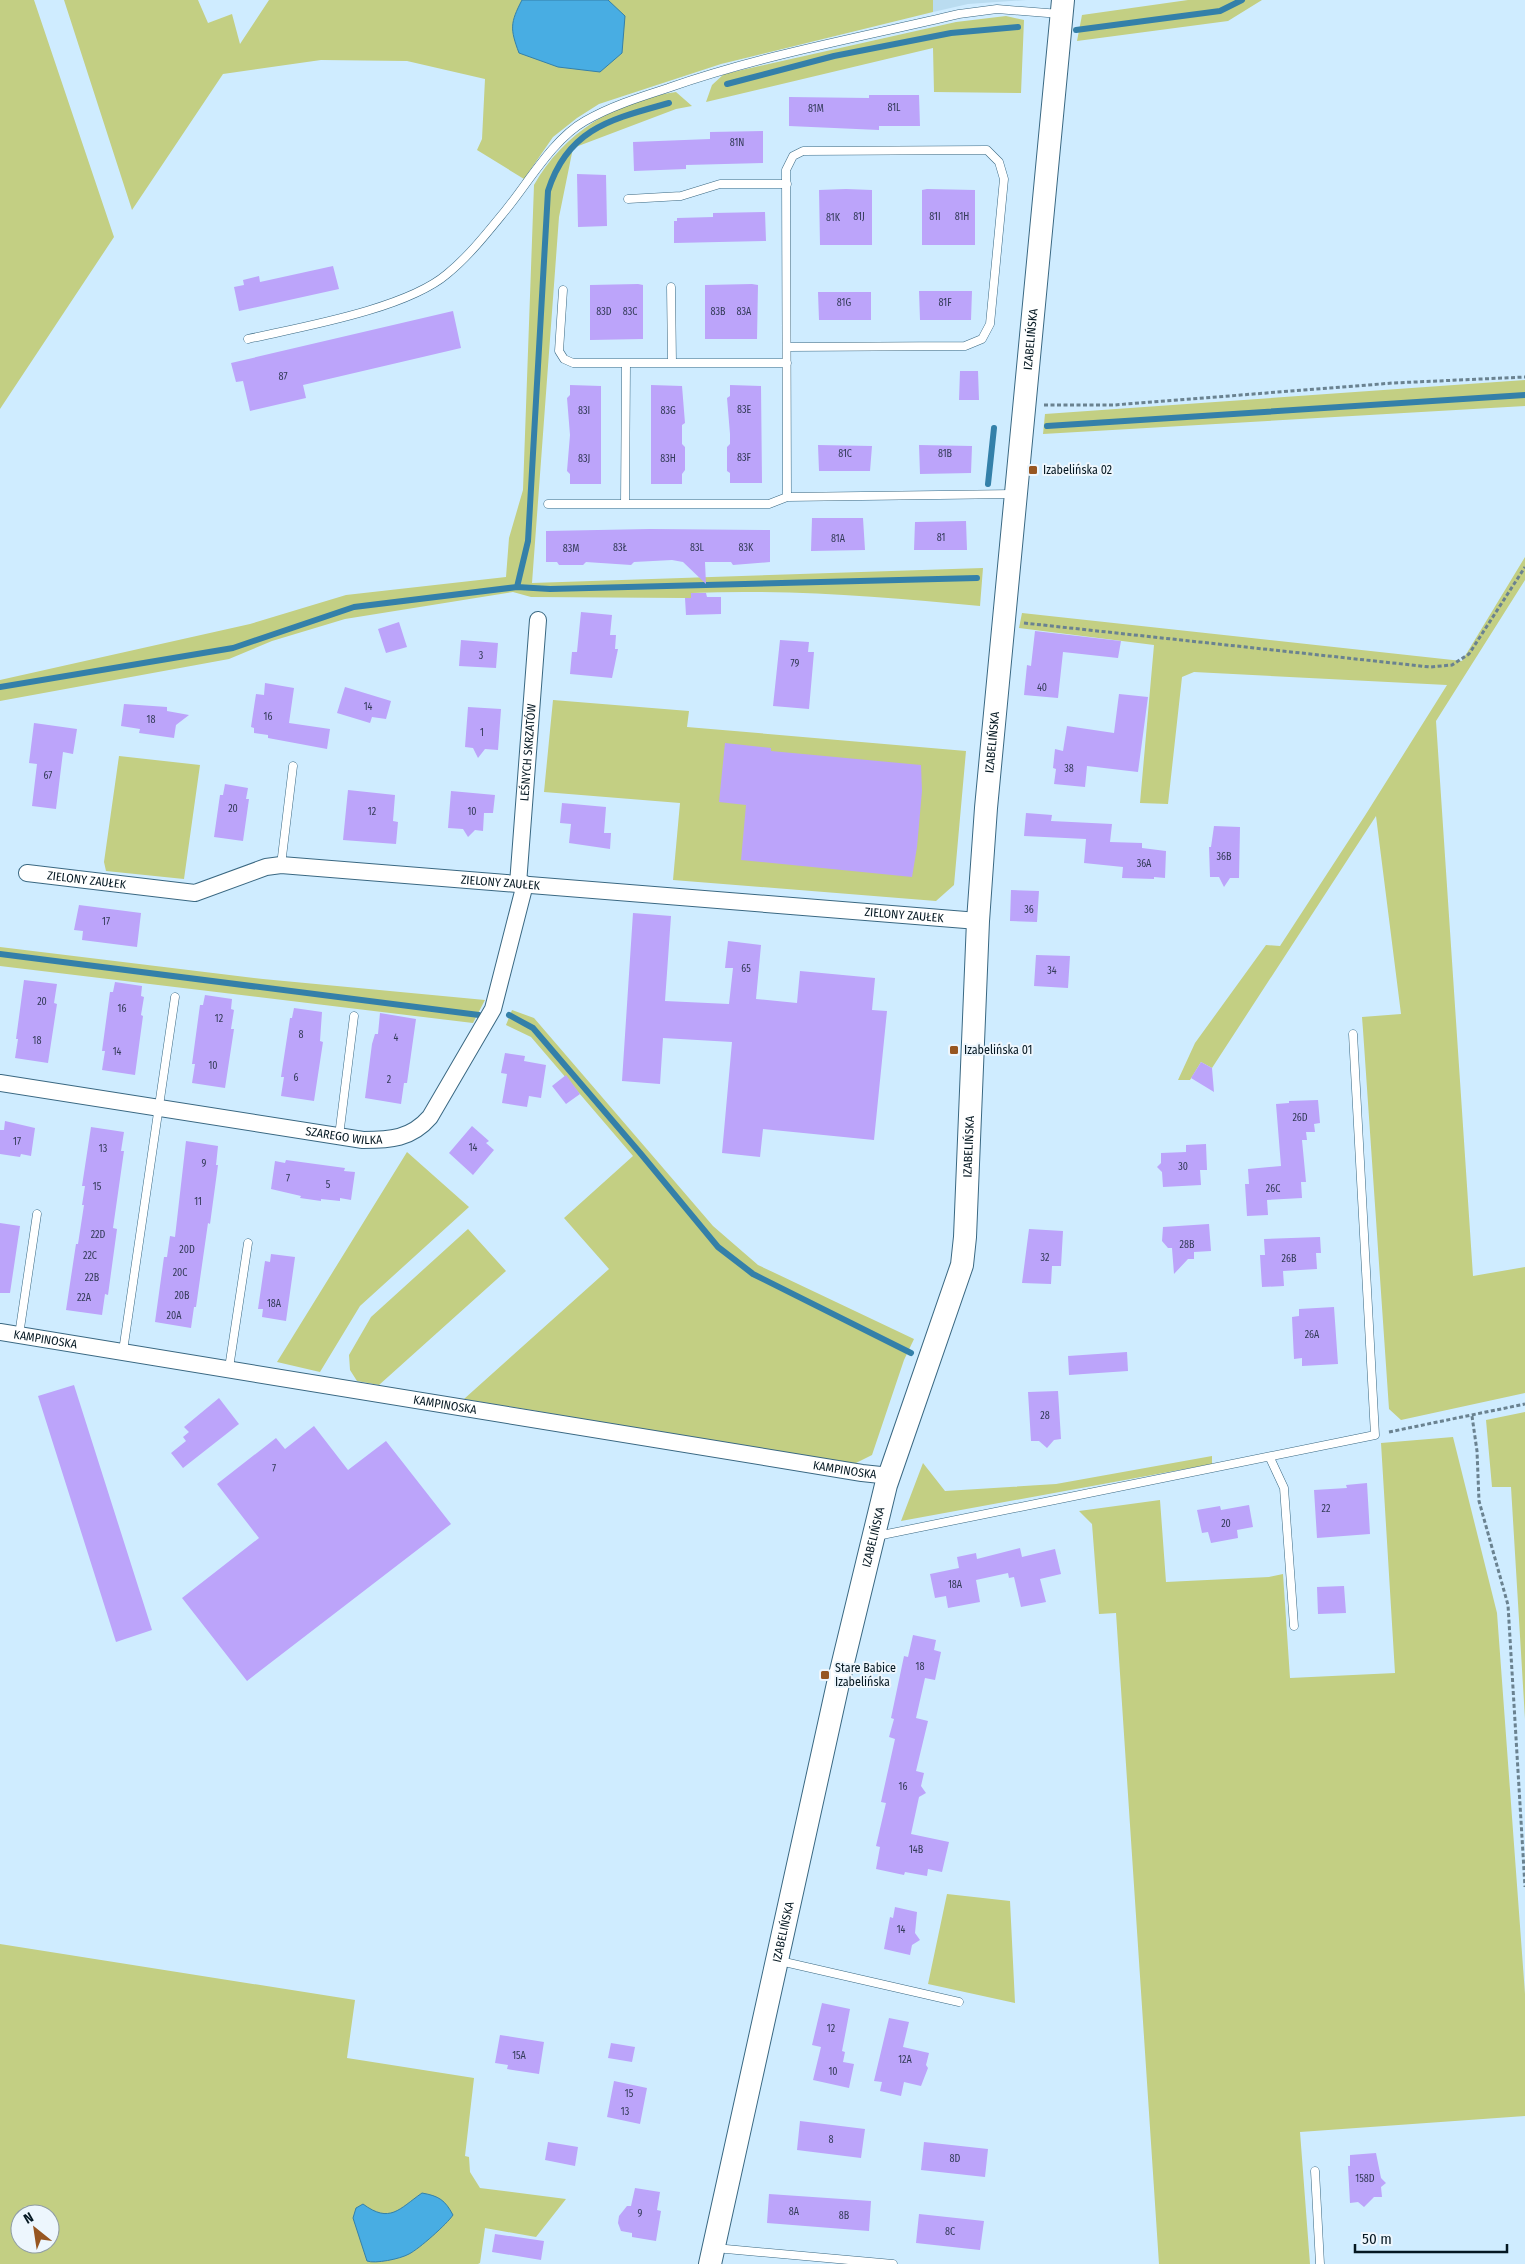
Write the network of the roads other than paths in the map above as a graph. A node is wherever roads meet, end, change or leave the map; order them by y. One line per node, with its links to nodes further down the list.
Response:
1 (1063, 7): 6 (lane); 11 (street, IZABELIŃSKA)
2 (786, 184): 3 (lane); 7 (lane); 7 (lane)
3 (628, 199)
4 (671, 287): 8 (lane)
5 (563, 290): 10 (lane)
6 (248, 339)
7 (787, 347): 9 (lane)
8 (672, 363): 9 (lane); 10 (lane)
9 (787, 363): 12 (lane)
10 (626, 364): 13 (lane)
11 (1014, 494): 12 (lane); 20 (street, IZABELIŃSKA)
12 (787, 497): 13 (lane)
13 (625, 503): 14 (lane)
14 (548, 504)
15 (538, 620): 19 (street, LEŚNYCH SKRZATÓW)
16 (293, 766): 17 (lane)
17 (281, 865): 18 (street, ZIELONY ZAUŁEK); 19 (street, ZIELONY ZAUŁEK)
18 (27, 873)
19 (522, 884): 20 (street, ZIELONY ZAUŁEK); 26 (street, SZAREGO WILKA)
20 (978, 920): 34 (street, IZABELIŃSKA)
21 (175, 998): 25 (lane)
22 (354, 1016): 26 (lane)
23 (1353, 1034): 33 (lane)
24 (0, 1083): 25 (street, SZAREGO WILKA)
25 (160, 1108): 26 (street, SZAREGO WILKA); 31 (lane)
26 (340, 1136)
27 (36, 1214): 30 (lane)
28 (248, 1243): 32 (lane)
29 (0, 1332): 30 (street, KAMPINOSKA)
30 (19, 1335): 31 (street, KAMPINOSKA)
31 (123, 1351): 32 (street, KAMPINOSKA)
32 (229, 1368): 34 (street, KAMPINOSKA)
33 (1270, 1458): 35 (lane); 36 (lane)
34 (890, 1476): 35 (street, IZABELIŃSKA)
35 (875, 1537): 37 (street, IZABELIŃSKA)
36 (1294, 1626)
37 (776, 1960): 38 (lane); 40 (street, IZABELIŃSKA)
38 (959, 2002)
39 (1315, 2170): 42 (lane)
40 (711, 2256): 41 (lane)
41 (893, 2264)
42 (1320, 2264)

